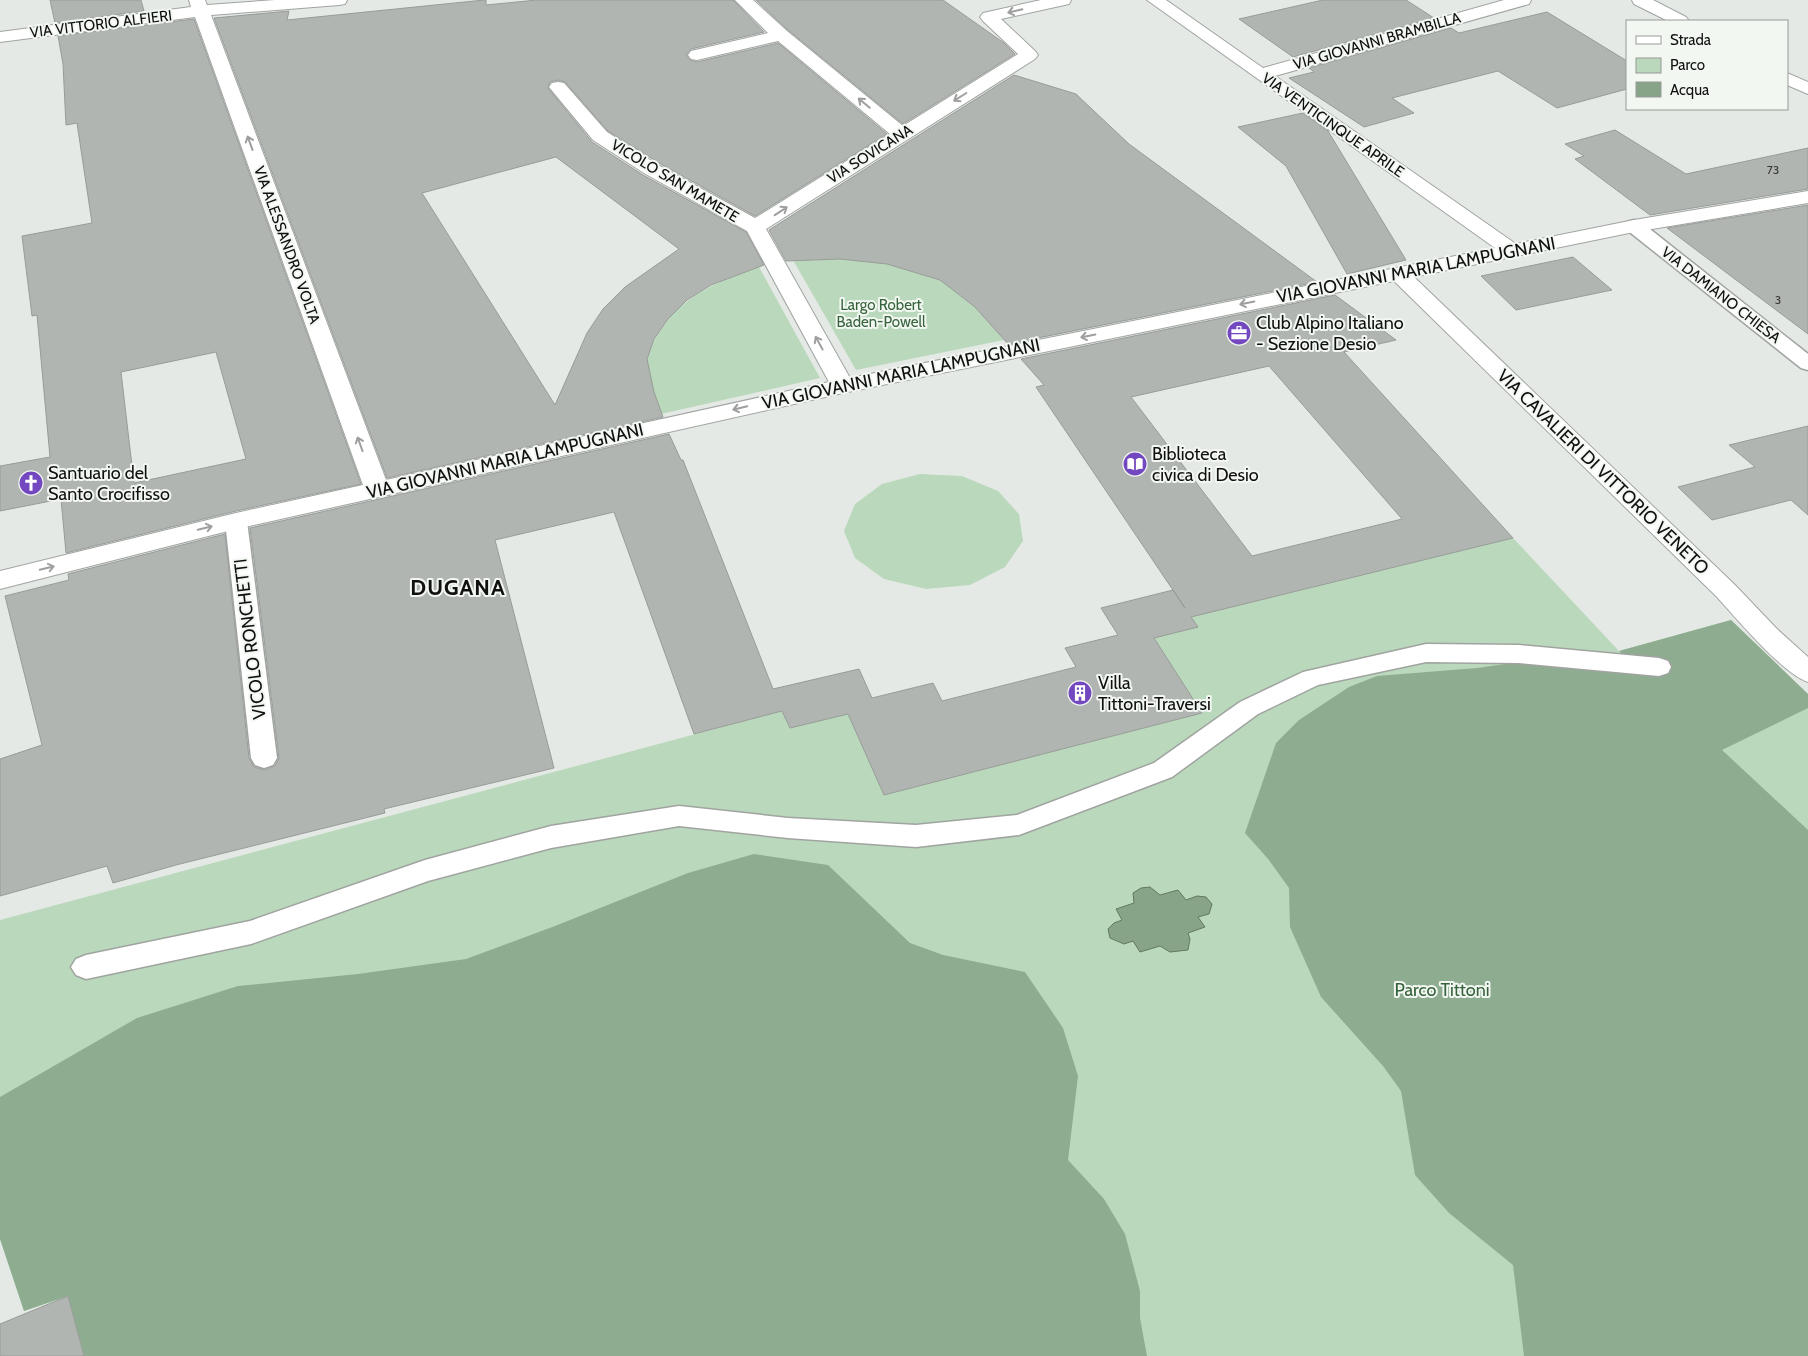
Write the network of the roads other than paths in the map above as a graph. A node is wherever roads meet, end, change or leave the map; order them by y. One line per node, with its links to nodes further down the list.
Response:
1 (339, 0): 7 (street, VIA VITTORIO ALFIERI)
2 (743, 0): 9 (street)
3 (1063, 0): 16 (street, VIA SOVICANA, one-way to 16)
4 (1155, 0): 12 (street, VIA VENTICINQUE APRILE)
5 (1523, 0): 12 (street, VIA GIOVANNI BRAMBILLA)
6 (1640, 0): 8 (street)
7 (199, 6): 10 (street, VIA VITTORIO ALFIERI); 24 (street, VIA ALESSANDRO VOLTA, one-way to 7)
8 (1678, 20)
9 (781, 34): 11 (street); 16 (street, one-way to 9)
10 (0, 37)
11 (697, 55)
12 (1261, 74): 20 (street, VIA VENTICINQUE APRILE)
13 (1788, 79): 15 (street)
14 (558, 87): 19 (street, VICOLO SAN MAMETE)
15 (1808, 89)
16 (901, 134): 19 (street, VIA SOVICANA, one-way to 16)
17 (1808, 197): 18 (street, VIA GIOVANNI MARIA LAMPUGNANI)
18 (1634, 226): 20 (street, VIA GIOVANNI MARIA LAMPUGNANI); 22 (lane, VIA DAMIANO CHIESA)
19 (755, 228): 23 (street, one-way to 19)
20 (1512, 250): 21 (street, VIA GIOVANNI MARIA LAMPUGNANI)
21 (1398, 273): 23 (street, VIA GIOVANNI MARIA LAMPUGNANI, one-way to 23); 28 (street, VIA CAVALIERI DI VITTORIO VENETO)
22 (1808, 364)
23 (843, 386): 24 (street, VIA GIOVANNI MARIA LAMPUGNANI, one-way to 24)
24 (377, 489): 25 (street, VIA GIOVANNI MARIA LAMPUGNANI)
25 (236, 521): 26 (street, VIA GIOVANNI MARIA LAMPUGNANI, one-way to 25); 29 (lane, VICOLO RONCHETTI)
26 (0, 580)
27 (1659, 667): 30 (lane)
28 (1808, 672)
29 (264, 758)
30 (86, 967)

